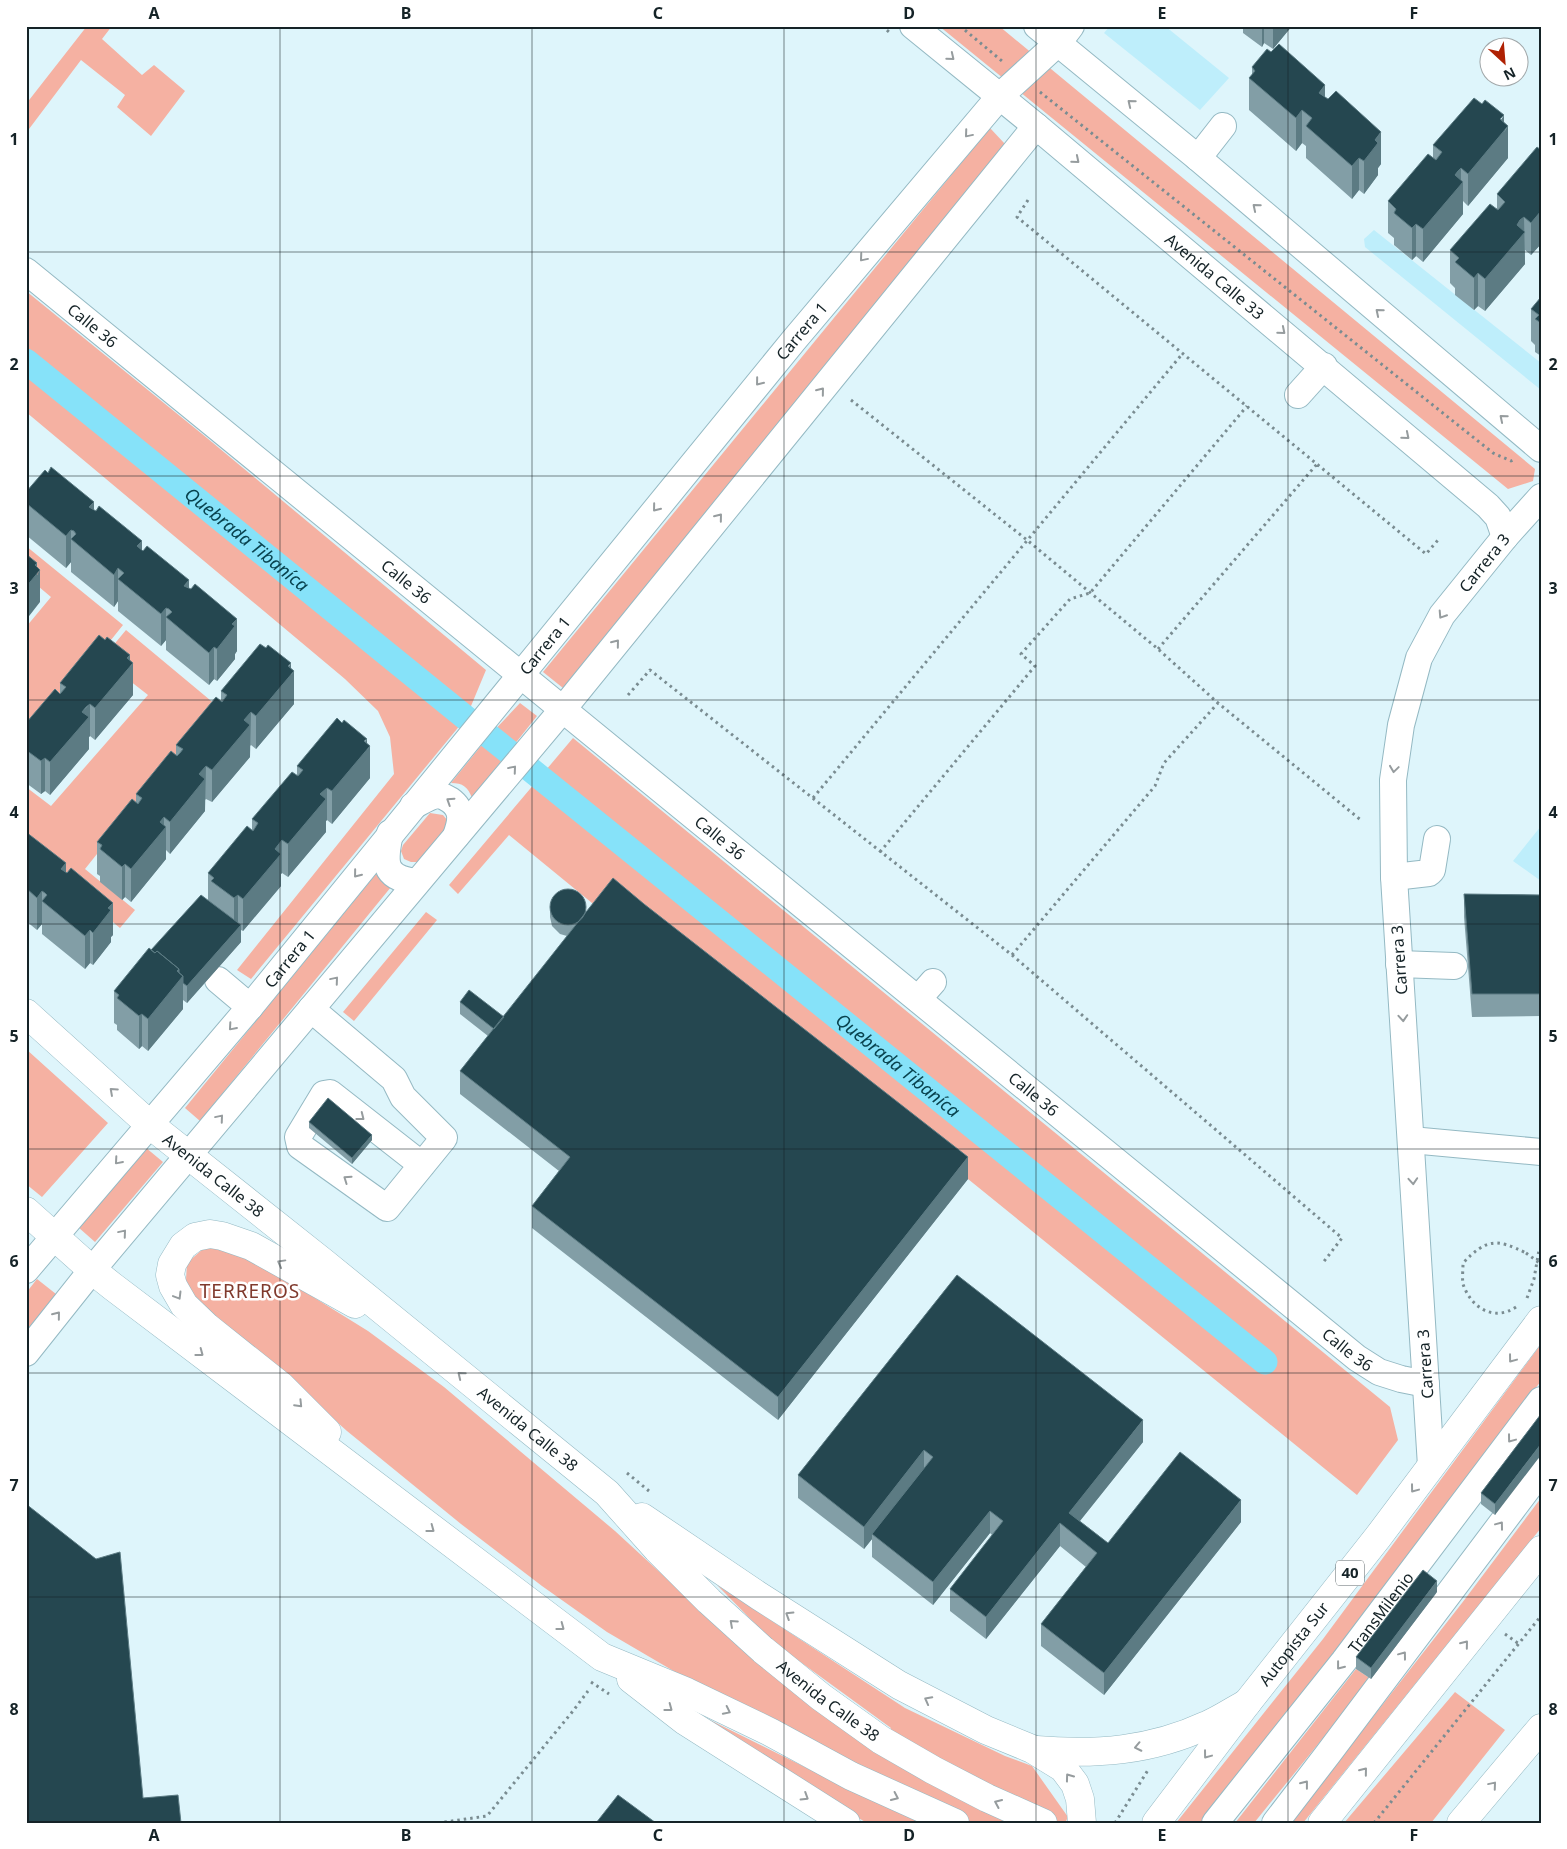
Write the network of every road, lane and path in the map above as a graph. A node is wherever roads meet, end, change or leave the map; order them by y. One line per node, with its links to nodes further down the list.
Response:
1 (882, 26): 4 (path)
2 (960, 26): 6 (path)
3 (1037, 26): 5 (street)
4 (901, 29): 7 (street, Avenida Calle 33, one-way to 7)
5 (1064, 34): 6 (street, Carrera 1); 10 (street, one-way to 5)
6 (1020, 76): 7 (street, Carrera 1); 18 (path)
7 (1000, 96): 8 (street, Avenida Calle 33); 26 (street, Carrera 1, one-way to 26)
8 (1036, 126): 14 (street, Avenida Calle 33, one-way to 14); 29 (street, one-way to 8)
9 (1222, 126): 10 (street)
10 (1198, 158): 18 (street, one-way to 10)
11 (1028, 200): 13 (path)
12 (26, 271): 26 (street, Calle 36)
13 (1182, 353): 17 (path); 22 (path)
14 (1324, 366): 15 (street); 21 (street, Avenida Calle 33, one-way to 21)
15 (1298, 395)
16 (851, 400): 22 (path)
17 (1247, 406): 19 (path); 24 (path)
18 (1538, 447)
19 (1317, 464): 23 (path); 25 (path)
20 (1541, 498): 21 (street, Carrera 3)
21 (1505, 537): 37 (street, Carrera 3, one-way to 37)
22 (1027, 540): 24 (path); 30 (path)
23 (1438, 540)
24 (1090, 593): 25 (path); 36 (path)
25 (1158, 649): 28 (path)
26 (520, 674): 29 (street, Calle 36); 31 (street, Carrera 1)
27 (628, 695): 30 (path)
28 (1218, 702): 32 (path); 39 (path)
29 (563, 709): 34 (street, one-way to 29); 61 (street, Calle 36)
30 (813, 798): 36 (path)
31 (413, 806): 33 (street, Carrera 1); 34 (street, one-way to 31)
32 (1362, 821)
33 (390, 833): 38 (street); 43 (street, Carrera 1, one-way to 43)
34 (456, 836): 38 (street)
35 (1436, 838): 37 (street)
36 (880, 852): 39 (path)
37 (1394, 877): 40 (street, Carrera 3)
38 (417, 882): 45 (street, one-way to 38)
39 (1012, 955): 54 (path)
40 (1399, 964): 41 (street); 47 (street, Carrera 3, one-way to 47)
41 (1454, 966)
42 (218, 980): 43 (street)
43 (250, 1006): 46 (street, Carrera 1, one-way to 46)
44 (26, 1013): 46 (main road, Avenida Calle 38, one-way to 44)
45 (306, 1015): 49 (street, one-way to 45); 50 (street)
46 (149, 1124): 49 (main road, Avenida Calle 38); 52 (street, Carrera 1, one-way to 52)
47 (1411, 1140): 48 (street); 61 (street, Carrera 3, one-way to 61)
48 (1541, 1152)
49 (188, 1155): 57 (street, one-way to 49); 59 (main road, Avenida Calle 38)
50 (422, 1165): 50 (street, one-way to 50)
51 (26, 1211): 52 (main road)
52 (53, 1236): 56 (street, Carrera 1); 57 (main road)
53 (1540, 1251): 55 (path, bridge)
54 (1322, 1264)
55 (1541, 1264)
56 (26, 1270)
57 (92, 1270): 60 (street, one-way to 57); 68 (main road, one-way to 68)
58 (1541, 1320): 63 (main road, Autopista Sur / 40, one-way to 63)
59 (415, 1338): 66 (main road, Avenida Calle 38, one-way to 59); 68 (main road, one-way to 68)
60 (26, 1353)
61 (1426, 1384): 63 (street, Carrera 3)
62 (1541, 1400): 84 (street, TransMilenio, one-way to 84)
63 (1431, 1466): 73 (main road, Autopista Sur / 40, one-way to 73)
64 (1541, 1471): 85 (street, one-way to 64)
65 (625, 1472): 67 (path)
66 (608, 1493): 76 (main road, one-way to 66); 80 (main road, Avenida Calle 38, one-way to 66)
67 (656, 1497)
68 (392, 1500): 71 (main road, one-way to 71)
69 (1541, 1550): 86 (main road, one-way to 69)
70 (1541, 1616): 87 (path)
71 (602, 1657): 78 (main road, one-way to 78); 79 (main road, one-way to 79)
72 (588, 1691): 77 (path)
73 (1247, 1703): 75 (main road); 83 (main road, Autopista Sur / 40, one-way to 83)
74 (1541, 1728): 88 (main road, one-way to 74)
75 (1164, 1741): 76 (main road, one-way to 76); 82 (path)
76 (1032, 1749): 81 (main road, one-way to 76)
77 (438, 1823)
78 (846, 1823)
79 (955, 1823)
80 (1042, 1823)
81 (1082, 1823)
82 (1115, 1823)
83 (1156, 1823)
84 (1215, 1823)
85 (1275, 1823)
86 (1322, 1823)
87 (1374, 1823)
88 (1461, 1823)

